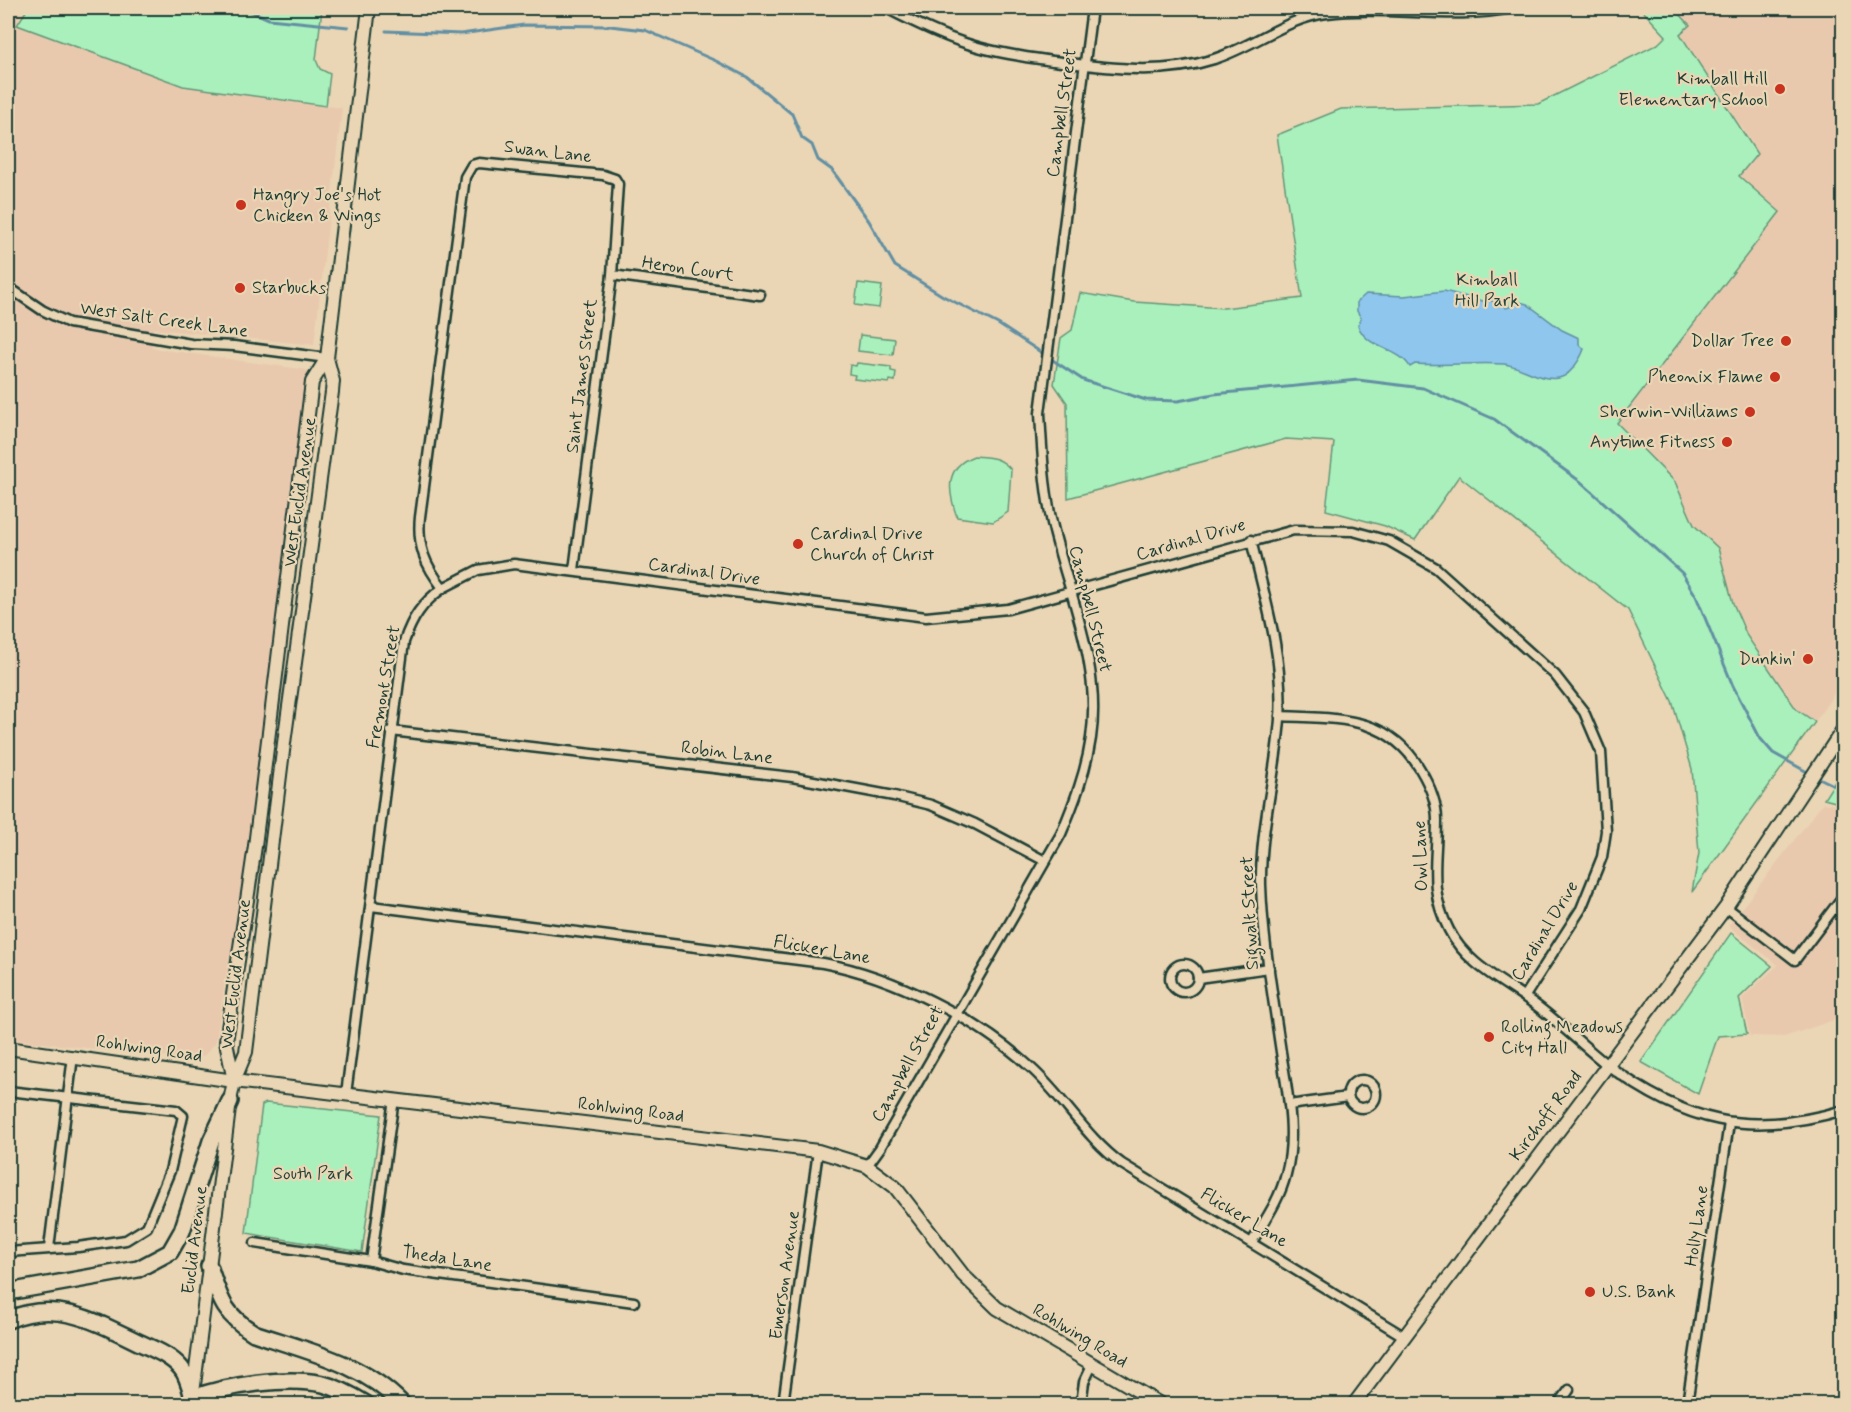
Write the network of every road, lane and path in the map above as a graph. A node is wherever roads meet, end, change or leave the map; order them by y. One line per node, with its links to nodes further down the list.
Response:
1 (369, 8): 11 (main road, West Euclid Avenue)
2 (886, 8): 6 (street)
3 (1092, 8): 6 (street, Campbell Street)
4 (1378, 8): 5 (street); 6 (street)
5 (1512, 8)
6 (1086, 65): 15 (street, Campbell Street)
7 (618, 184): 8 (street, Saint James Street); 14 (street, Swan Lane)
8 (612, 275): 10 (street, Heron Court); 13 (street, Saint James Street)
9 (8, 287): 11 (street, West Salt Creek Lane)
10 (760, 295)
11 (327, 358): 30 (main road, West Euclid Avenue); 30 (main road, West Euclid Avenue)
12 (1251, 540): 15 (street, Cardinal Drive); 16 (street, Sigwalt Street); 25 (street, Cardinal Drive)
13 (574, 570): 14 (street, Cardinal Drive); 15 (street, Cardinal Drive)
14 (443, 588): 18 (street, Fremont Street)
15 (1070, 591): 19 (street, Campbell Street)
16 (1280, 716): 23 (street, Sigwalt Street); 25 (street, Owl Lane)
17 (1844, 728): 22 (main road, Kirchoff Road)
18 (391, 731): 19 (street, Robin Lane); 21 (street, Fremont Street)
19 (1045, 861): 26 (street, Campbell Street)
20 (1844, 895): 22 (street)
21 (371, 906): 26 (street, Flicker Lane); 32 (street, Fremont Street)
22 (1726, 907): 29 (main road, Kirchoff Road)
23 (1269, 968): 24 (street); 37 (street, Sigwalt Street)
24 (1198, 978)
25 (1525, 996): 29 (street, Owl Lane)
26 (955, 1016): 41 (street, Campbell Street); 42 (street, Flicker Lane)
27 (8, 1048): 28 (main road, Rohlwing Road)
28 (73, 1056): 30 (main road, Rohlwing Road); 34 (street)
29 (1607, 1064): 39 (street, Owl Lane); 51 (main road, Kirchoff Road)
30 (234, 1081): 32 (main road, Rohlwing Road); 36 (main road, Euclid Avenue)
31 (8, 1091): 34 (street)
32 (346, 1094): 35 (main road, Rohlwing Road)
33 (1348, 1096): 37 (street)
34 (66, 1098): 44 (street); 44 (street)
35 (393, 1099): 40 (main road, Rohlwing Road); 46 (street)
36 (230, 1101): 47 (main road, Euclid Avenue); 48 (highway)
37 (1289, 1105): 42 (street, Sigwalt Street)
38 (1844, 1110): 39 (street, Owl Lane)
39 (1729, 1123): 62 (street, Holly Lane)
40 (818, 1151): 41 (main road, Rohlwing Road); 57 (street, Emerson Avenue)
41 (867, 1166): 52 (main road, Rohlwing Road)
42 (1252, 1242): 51 (street, Flicker Lane)
43 (255, 1243): 46 (street, Theda Lane)
44 (49, 1248): 45 (street)
45 (8, 1252)
46 (371, 1261): 49 (street, Theda Lane)
47 (209, 1266): 54 (main road, Euclid Avenue); 56 (highway)
48 (8, 1292)
49 (634, 1302)
50 (8, 1320): 54 (highway)
51 (1405, 1337): 60 (main road, Kirchoff Road)
52 (1092, 1365): 58 (street); 59 (main road, Rohlwing Road)
53 (1569, 1390): 61 (street)
54 (192, 1401): 55 (highway)
55 (366, 1404)
56 (402, 1404)
57 (783, 1404)
58 (1081, 1404)
59 (1161, 1404)
60 (1354, 1404)
61 (1559, 1404)
62 (1687, 1404)

